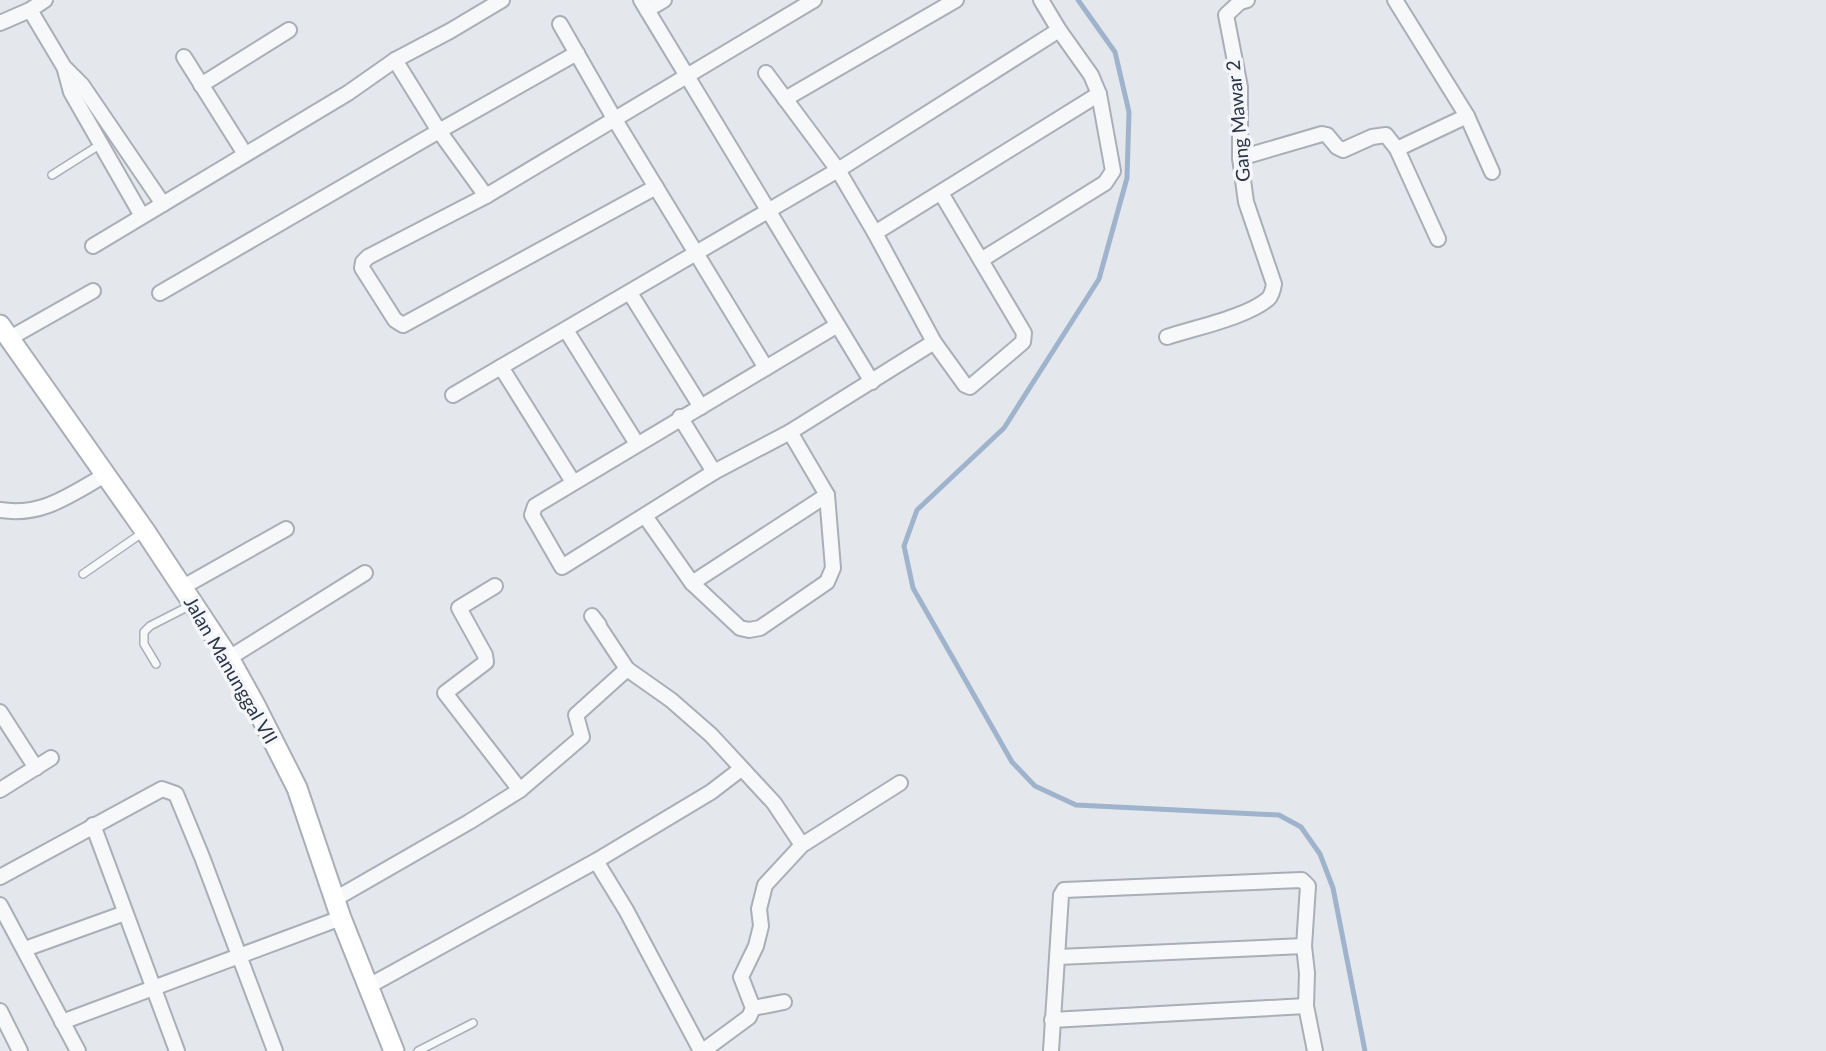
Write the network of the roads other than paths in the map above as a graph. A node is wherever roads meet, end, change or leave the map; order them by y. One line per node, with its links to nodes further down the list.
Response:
1 (45, 0): 10 (street)
2 (502, 0): 17 (street)
3 (664, 0): 9 (street)
4 (814, 0): 20 (street)
5 (956, 0): 23 (street)
6 (1041, 0): 14 (street)
7 (1395, 0): 24 (street)
8 (1242, 1): 30 (street, Gang Mawar 2)
9 (644, 5): 20 (street)
10 (30, 10): 11 (street); 18 (street)
11 (0, 23)
12 (560, 24): 15 (street)
13 (289, 30): 21 (street)
14 (1059, 30): 22 (street); 31 (street)
15 (577, 53): 25 (street); 26 (street)
16 (184, 57): 21 (street)
17 (395, 60): 26 (street); 29 (street)
18 (64, 66): 27 (street); 37 (street)
19 (766, 74): 23 (street)
20 (687, 77): 25 (street); 38 (street)
21 (201, 85): 29 (street)
22 (1099, 94): 35 (street); 44 (street)
23 (785, 99): 31 (street)
24 (1467, 117): 28 (street); 32 (street)
25 (615, 120): 34 (street); 36 (street)
26 (439, 131): 36 (street); 46 (street)
27 (101, 145): 33 (lane); 39 (street)
28 (1397, 149): 30 (street); 41 (street)
29 (244, 154): 37 (street)
30 (1240, 158): 51 (street, Gang Mawar 2)
31 (838, 170): 38 (street); 40 (street)
32 (1492, 172)
33 (52, 175)
34 (656, 187): 36 (street); 43 (street)
35 (941, 193): 40 (street); 44 (street)
36 (486, 196)
37 (163, 204): 39 (street)
38 (768, 211): 43 (street); 48 (street)
39 (142, 216): 42 (street)
40 (875, 233): 52 (street)
41 (1438, 239)
42 (93, 246)
43 (697, 254): 47 (street); 54 (street)
44 (981, 260): 52 (street)
45 (93, 291): 50 (street)
46 (160, 293)
47 (630, 293): 49 (street); 57 (street)
48 (836, 326): 54 (street); 55 (street)
49 (566, 330): 53 (street); 60 (street)
50 (5, 332): 62 (street, Jalan Manunggal VII)
51 (1167, 337)
52 (934, 342): 55 (street)
53 (501, 367): 56 (street); 63 (street)
54 (766, 368): 57 (street)
55 (872, 382): 59 (street)
56 (453, 395)
57 (701, 407): 58 (street)
58 (680, 417): 60 (street); 61 (street)
59 (790, 432): 61 (street); 64 (street)
60 (637, 444): 63 (street)
61 (714, 472): 66 (street)
62 (107, 474): 65 (street); 68 (street, Jalan Manunggal VII)
63 (573, 482): 66 (street)
64 (827, 495): 71 (street); 71 (street)
65 (0, 510)
66 (645, 516): 71 (street)
67 (286, 529): 73 (street)
68 (145, 531): 70 (lane); 73 (street, Jalan Manunggal VII)
69 (365, 573): 75 (street)
70 (83, 574)
71 (692, 583)
72 (495, 586): 84 (street)
73 (188, 595): 75 (street, Jalan Manunggal VII); 76 (lane)
74 (599, 625): 77 (street)
75 (229, 658): 90 (street, Jalan Manunggal VII)
76 (156, 664)
77 (627, 669): 81 (street); 84 (street)
78 (0, 712): 80 (street)
79 (51, 758): 80 (street)
80 (36, 768): 83 (street)
81 (741, 769): 86 (street); 87 (street)
82 (900, 783): 86 (street)
83 (0, 790)
84 (520, 790): 90 (street)
85 (93, 825): 88 (street); 91 (street); 94 (street)
86 (802, 845): 100 (street)
87 (596, 861): 96 (street); 111 (street)
88 (0, 877)
89 (0, 905): 93 (street)
90 (338, 908): 94 (street); 96 (street, Jalan Manunggal VII)
91 (125, 913): 93 (street); 97 (street)
92 (1304, 946): 95 (street); 95 (street); 99 (street)
93 (25, 949): 103 (street)
94 (239, 956): 97 (street); 108 (street)
95 (1058, 957): 102 (street)
96 (367, 987): 109 (street, Jalan Manunggal VII)
97 (153, 988): 103 (street); 107 (street)
98 (784, 1002): 100 (street)
99 (1306, 1006): 102 (street); 113 (street)
100 (752, 1008): 111 (street)
101 (0, 1011): 105 (street)
102 (1052, 1020): 112 (street)
103 (62, 1022): 106 (street)
104 (473, 1023): 110 (lane)
105 (20, 1051)
106 (78, 1051)
107 (177, 1051)
108 (275, 1051)
109 (394, 1051)
110 (418, 1051)
111 (702, 1051)
112 (1051, 1051)
113 (1315, 1051)

